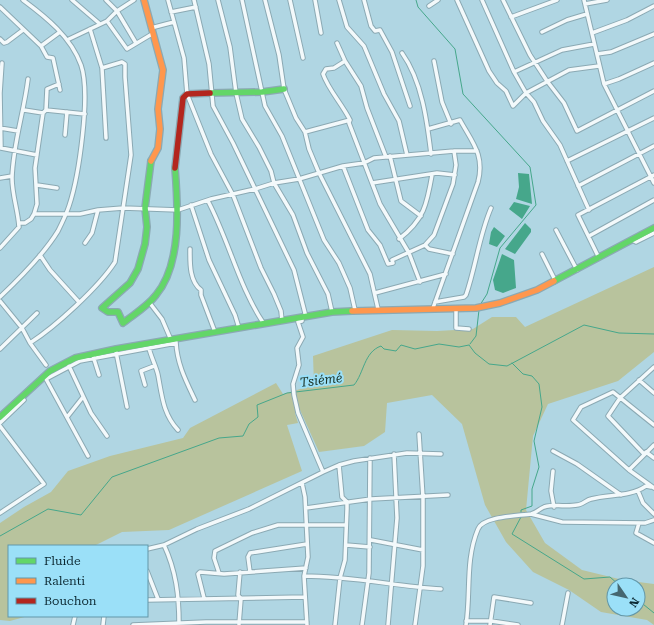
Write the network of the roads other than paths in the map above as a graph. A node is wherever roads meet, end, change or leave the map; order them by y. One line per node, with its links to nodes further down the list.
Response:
1 (23, 0): 36 (street)
2 (72, 0): 32 (street)
3 (106, 0): 26 (street)
4 (134, 0): 26 (street)
5 (144, 0): 33 (street)
6 (168, 0): 27 (street)
7 (194, 0): 25 (street)
8 (218, 0): 69 (street)
9 (242, 0): 66 (street)
10 (265, 0): 63 (street)
11 (290, 0): 50 (street)
12 (314, 0): 38 (street)
13 (339, 0): 96 (street)
14 (364, 0): 72 (street)
15 (438, 0): 22 (street)
16 (457, 0): 70 (street)
17 (482, 0): 58 (street)
18 (503, 0): 29 (street)
19 (557, 0): 29 (street)
20 (607, 0): 21 (street)
21 (584, 2): 28 (street)
22 (429, 6)
23 (654, 6): 39 (street)
24 (0, 7): 35 (street)
25 (196, 7): 27 (street); 68 (street)
26 (117, 11): 30 (street); 44 (street)
27 (171, 12): 31 (street)
28 (587, 14): 37 (street); 39 (street)
29 (511, 17): 53 (street)
30 (107, 21): 32 (street); 44 (street)
31 (174, 22): 33 (street); 71 (street)
32 (100, 24): 34 (street)
33 (151, 28): 40 (street)
34 (90, 29): 43 (street); 57 (street)
35 (23, 30): 42 (street); 47 (street)
36 (60, 32): 43 (street); 47 (street)
37 (542, 32)
38 (320, 33)
39 (592, 33): 46 (street)
40 (152, 34): 44 (street); 121 (street)
41 (654, 34): 49 (street)
42 (0, 39)
43 (67, 40): 78 (street)
44 (136, 43)
45 (337, 43): 51 (street)
46 (594, 44): 49 (street); 53 (street)
47 (40, 46): 61 (street)
48 (402, 54): 83 (street)
49 (596, 54): 56 (street)
50 (303, 58)
51 (345, 61): 80 (street); 97 (street)
52 (434, 61): 81 (street)
53 (535, 62): 58 (street); 60 (street)
54 (2, 63): 67 (street)
55 (654, 63): 62 (street)
56 (599, 66): 60 (street); 62 (street)
57 (102, 68): 88 (street); 120 (street)
58 (514, 72): 70 (street)
59 (28, 79): 74 (street)
60 (547, 81): 70 (street); 73 (street)
61 (58, 84): 64 (street); 75 (street)
62 (604, 84): 73 (street)
63 (284, 89): 66 (street); 86 (street)
64 (60, 90)
65 (654, 91): 73 (street)
66 (262, 92): 69 (street); 107 (street)
67 (0, 93): 82 (street)
68 (211, 93): 69 (street); 71 (street); 115 (street)
69 (236, 93): 109 (street)
70 (526, 93): 98 (street)
71 (187, 94): 116 (street); 124 (street)
72 (410, 106)
73 (618, 109): 85 (street)
74 (24, 110): 77 (street); 84 (street)
75 (46, 110): 76 (street); 77 (street)
76 (67, 112): 78 (street); 87 (street)
77 (43, 113): 95 (street)
78 (85, 114): 127 (street)
79 (654, 118): 85 (street)
80 (350, 120): 86 (street); 99 (street)
81 (451, 124): 83 (street); 91 (street)
82 (0, 128): 84 (street); 92 (street)
83 (428, 129): 93 (street)
84 (18, 131): 92 (street)
85 (628, 131): 94 (street); 98 (street)
86 (305, 132): 101 (street)
87 (65, 134)
88 (106, 138)
89 (654, 146): 94 (street)
90 (454, 151): 91 (street); 93 (street); 103 (street)
91 (477, 151): 141 (street)
92 (14, 152): 95 (street); 104 (street)
93 (431, 154): 96 (street)
94 (639, 154): 105 (street); 113 (street)
95 (37, 155): 112 (street)
96 (407, 155): 97 (street)
97 (388, 156): 99 (street); 108 (street)
98 (567, 161): 113 (street)
99 (364, 163): 100 (street); 110 (street)
100 (343, 166): 101 (street); 140 (street)
101 (319, 173): 107 (street); 149 (street)
102 (432, 175): 103 (street); 108 (street); 128 (street)
103 (455, 175): 137 (street)
104 (12, 176): 106 (street); 129 (street)
105 (652, 176): 111 (street); 125 (street)
106 (0, 178)
107 (299, 179): 109 (street); 158 (street)
108 (395, 179): 110 (street); 128 (street)
109 (274, 183): 115 (street); 159 (street)
110 (372, 183): 134 (street)
111 (654, 183)
112 (37, 184): 114 (street); 126 (street)
113 (578, 186): 125 (street)
114 (57, 188)
115 (255, 189): 116 (street); 161 (street)
116 (233, 195): 118 (street); 162 (street)
117 (654, 200): 133 (street)
118 (208, 201): 119 (street); 163 (street)
119 (191, 205): 124 (street); 165 (street)
120 (123, 208): 121 (street); 123 (street); 152 (street)
121 (145, 208): 124 (street); 153 (street)
122 (491, 208): 154 (street)
123 (98, 210): 127 (street); 136 (street)
124 (178, 210): 153 (street)
125 (589, 210): 133 (street)
126 (34, 214): 127 (street); 129 (street)
127 (65, 214): 143 (street)
128 (421, 216): 134 (street)
129 (19, 224): 138 (street)
130 (654, 228): 135 (street)
131 (556, 230): 145 (street)
132 (654, 233): 135 (street)
133 (589, 236): 144 (street)
134 (399, 239): 140 (street)
135 (631, 240): 144 (street)
136 (85, 243)
137 (425, 245): 140 (street); 141 (street)
138 (0, 248)
139 (190, 249): 167 (street)
140 (408, 253): 148 (street)
141 (453, 254): 146 (street)
142 (542, 254): 147 (street)
143 (40, 255): 150 (street); 152 (street)
144 (599, 258): 145 (street)
145 (577, 270): 147 (street)
146 (446, 274): 148 (street); 154 (street)
147 (555, 280): 157 (street)
148 (420, 282): 149 (street)
149 (375, 293): 156 (street)
150 (0, 297)
151 (0, 301): 164 (street)
152 (79, 302): 169 (street)
153 (149, 302): 168 (street)
154 (435, 302): 155 (street)
155 (433, 308): 156 (street); 157 (street)
156 (378, 309): 158 (street)
157 (456, 309): 166 (street)
158 (355, 310): 159 (street)
159 (332, 312): 161 (street)
160 (37, 313): 164 (street)
161 (304, 317): 162 (street); 207 (street)
162 (282, 321): 163 (street)
163 (264, 324): 165 (street)
164 (22, 328): 169 (street); 171 (street)
165 (238, 328): 167 (street)
166 (469, 329)
167 (215, 332): 168 (street)
168 (174, 341): 170 (street); 172 (street); 185 (street)
169 (30, 343): 174 (street)
170 (149, 348): 172 (street); 176 (street)
171 (0, 349)
172 (116, 351): 173 (street); 186 (street)
173 (93, 356): 175 (street); 178 (street); 188 (street)
174 (46, 365)
175 (69, 366): 182 (street); 187 (street)
176 (154, 366): 180 (street); 192 (street)
177 (654, 367): 179 (street)
178 (99, 375)
179 (639, 380): 181 (street); 183 (street)
180 (145, 384)
181 (654, 394)
182 (83, 397): 187 (street); 194 (street)
183 (620, 398): 190 (street); 198 (street); 205 (street)
184 (24, 400): 189 (street)
185 (195, 400)
186 (127, 407)
187 (68, 416): 201 (street)
188 (0, 417)
189 (0, 423)
190 (654, 425)
191 (0, 426): 219 (street)
192 (178, 430)
193 (419, 434): 197 (street)
194 (107, 436)
195 (654, 445): 198 (street)
196 (553, 450): 212 (street)
197 (421, 452): 199 (street); 200 (street); 214 (street)
198 (645, 453): 203 (street); 205 (street)
199 (394, 454): 202 (street); 213 (street)
200 (441, 454)
201 (88, 456)
202 (370, 458): 204 (street); 215 (street)
203 (654, 458)
204 (339, 466): 207 (street); 216 (street)
205 (629, 470): 209 (street)
206 (553, 471): 217 (street)
207 (323, 472): 208 (street)
208 (302, 483): 218 (street); 229 (street)
209 (653, 488): 210 (street)
210 (638, 491): 212 (street); 221 (street)
211 (448, 495): 214 (street)
212 (620, 495): 217 (street)
213 (397, 498): 214 (street); 215 (street); 230 (street)
214 (423, 498): 234 (street)
215 (371, 499): 216 (street); 226 (street)
216 (347, 502): 218 (street); 225 (street)
217 (554, 507): 220 (street)
218 (306, 508): 224 (street)
219 (0, 513)
220 (530, 514): 223 (street); 254 (street)
221 (654, 514)
222 (654, 520): 223 (street)
223 (639, 523): 227 (street)
224 (306, 525): 225 (street); 228 (street); 238 (street)
225 (345, 525): 231 (street)
226 (371, 540): 230 (street); 232 (street)
227 (654, 542)
228 (307, 544): 235 (street); 237 (street)
229 (164, 545): 233 (street); 247 (street)
230 (396, 545): 234 (street); 243 (street)
231 (346, 546): 232 (street); 241 (street)
232 (370, 547): 242 (street)
233 (148, 550)
234 (423, 550): 244 (street)
235 (306, 568): 237 (street); 240 (street)
236 (240, 572): 237 (street); 238 (street); 250 (street)
237 (250, 572)
238 (219, 573): 248 (street)
239 (148, 574): 252 (street)
240 (304, 576): 241 (street); 249 (street)
241 (340, 578): 242 (street); 260 (street)
242 (368, 582): 243 (street); 261 (street)
243 (392, 585): 244 (street); 262 (street)
244 (420, 588): 245 (street); 263 (street)
245 (441, 589)
246 (568, 593): 265 (street)
247 (179, 598): 248 (street); 252 (street); 256 (street)
248 (204, 598): 250 (street)
249 (305, 598): 250 (street); 258 (street)
250 (241, 599): 257 (street)
251 (148, 600): 252 (street)
252 (158, 600)
253 (531, 603): 255 (street)
254 (466, 623): 255 (street)
255 (490, 623): 264 (street)
256 (179, 624): 257 (street); 259 (street)
257 (239, 624): 258 (street)
258 (307, 624)
259 (133, 625)
260 (335, 625)
261 (362, 625)
262 (388, 625)
263 (415, 625)
264 (518, 625)
265 (562, 625)

